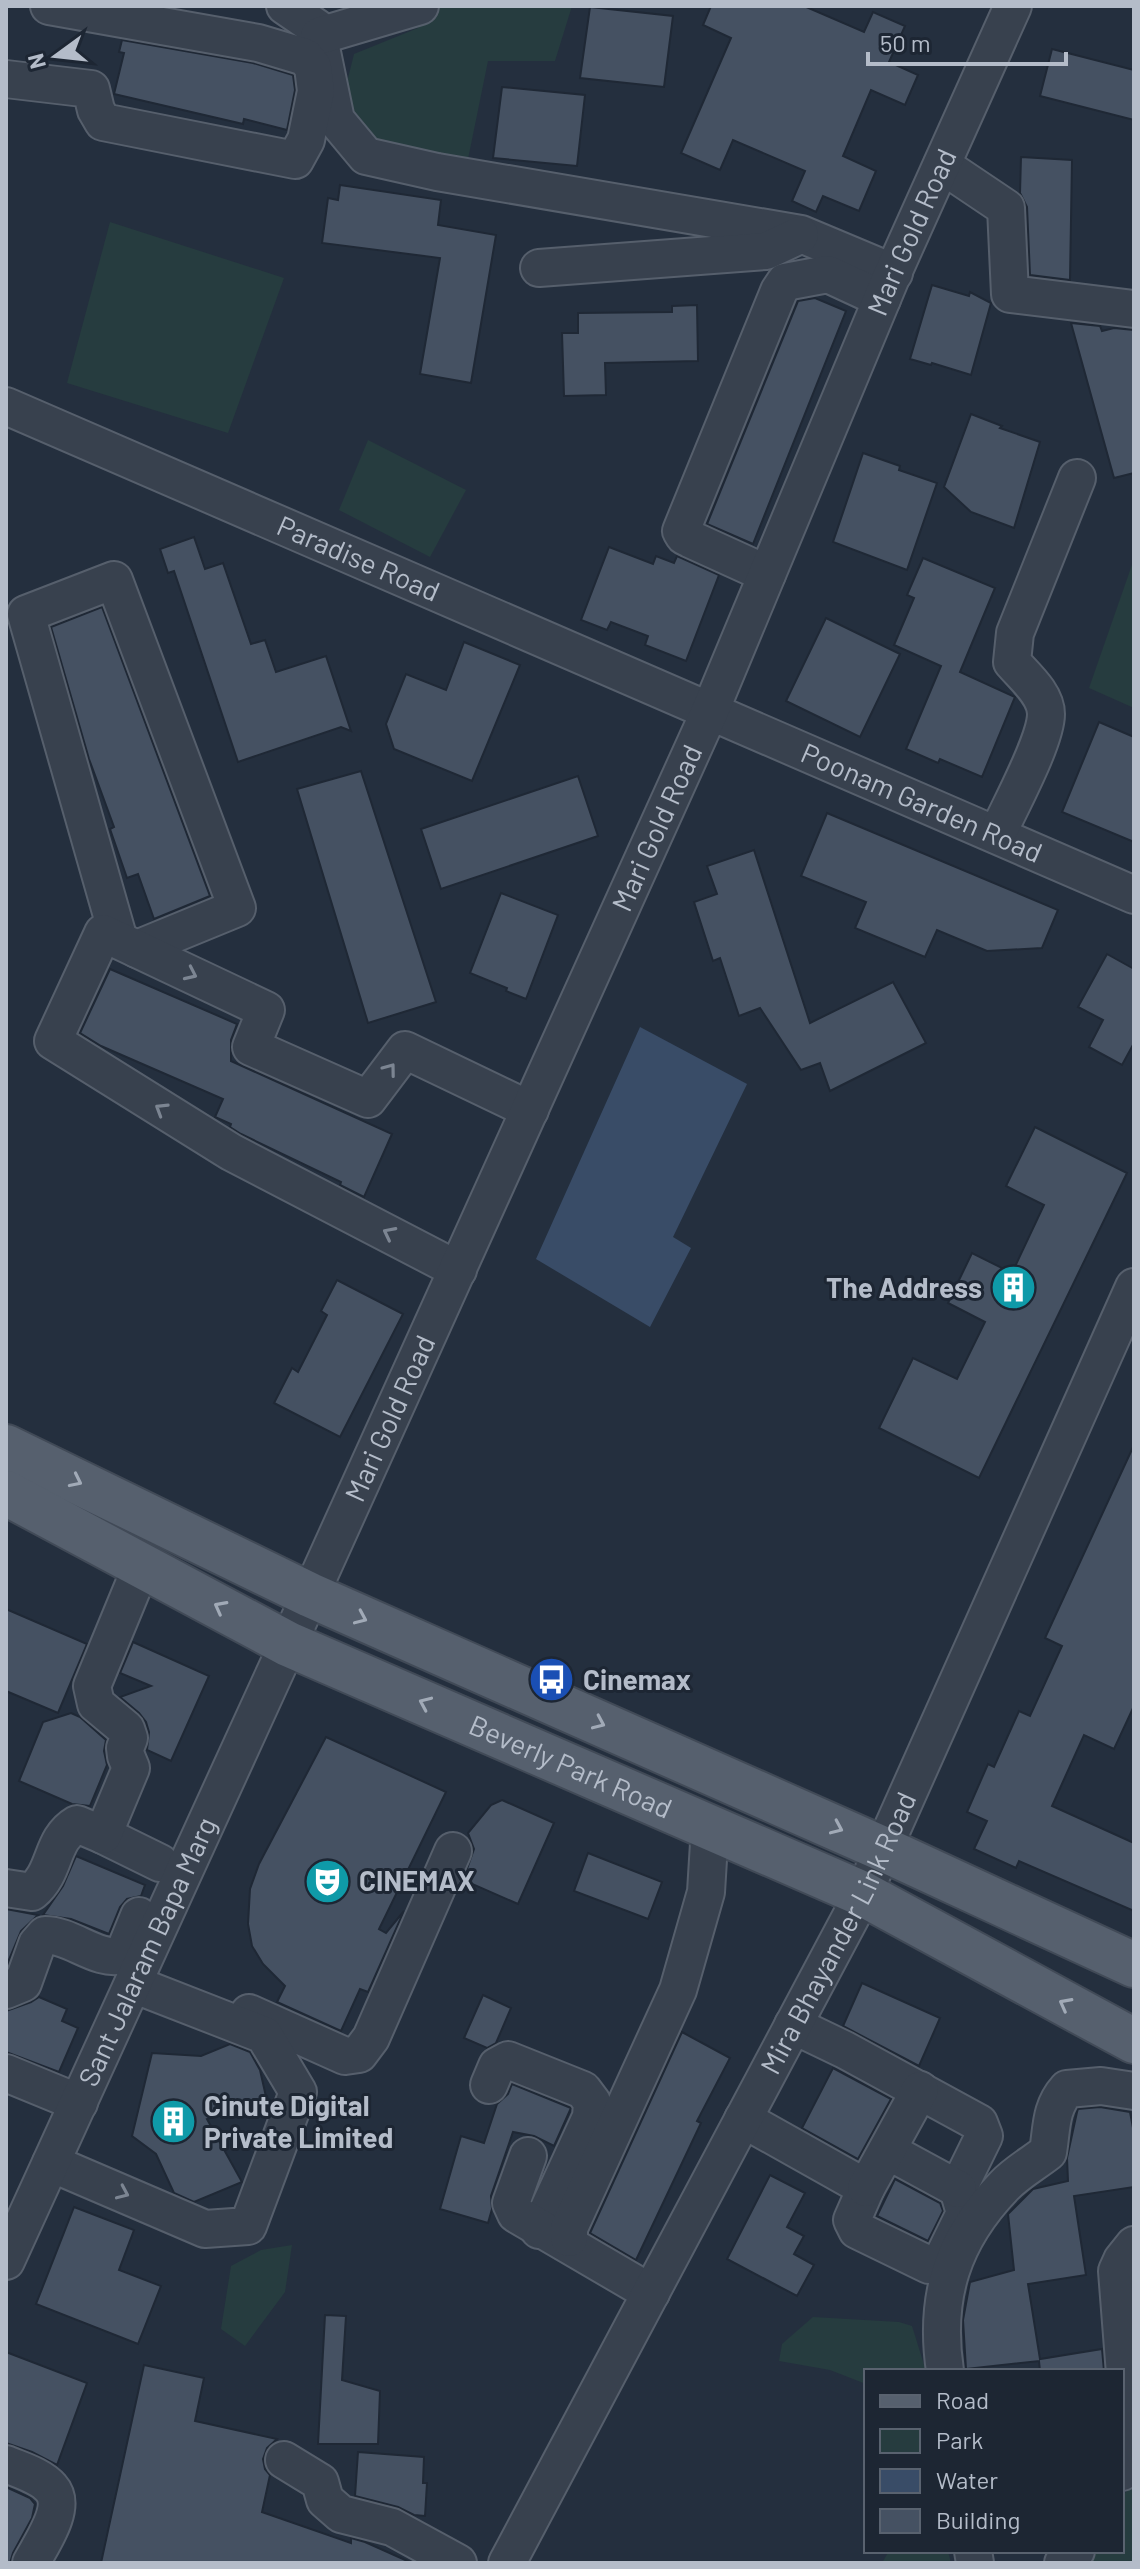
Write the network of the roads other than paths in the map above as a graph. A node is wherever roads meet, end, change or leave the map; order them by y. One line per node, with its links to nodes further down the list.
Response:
1 (49, 6): 6 (street)
2 (285, 6): 5 (street)
3 (420, 6): 5 (street)
4 (1013, 6): 7 (street, Mari Gold Road)
5 (325, 25): 8 (street)
6 (6, 79)
7 (942, 165): 10 (street, Mari Gold Road); 11 (street)
8 (801, 234): 9 (street); 10 (street)
9 (539, 268)
10 (888, 286): 14 (street, Mari Gold Road); 14 (street)
11 (1134, 309)
12 (6, 406): 15 (street, Paradise Road)
13 (1077, 478): 16 (street)
14 (767, 574): 15 (street, Mari Gold Road)
15 (710, 711): 16 (street, Poonam Garden Road); 19 (street, Mari Gold Road)
16 (997, 835): 17 (street, Poonam Garden Road)
17 (1134, 895)
18 (128, 944): 18 (street); 19 (street, one-way to 19); 20 (street, one-way to 18)
19 (530, 1110): 20 (street, Mari Gold Road)
20 (458, 1270): 25 (street, Mari Gold Road)
21 (1134, 1287): 29 (street, Mira Bhayander Link Road)
22 (6, 1447): 25 (main road, Beverly Park Road, one-way to 25)
23 (6, 1493): 24 (main road, Beverly Park Road)
24 (142, 1565): 26 (main road, Beverly Park Road, one-way to 24); 28 (street)
25 (310, 1595): 26 (street, Mari Gold Road); 29 (main road, Beverly Park Road, one-way to 29)
26 (288, 1644): 27 (main road, Beverly Park Road, one-way to 26); 31 (street, Sant Jalaram Bapa Marg)
27 (710, 1827): 33 (main road, Beverly Park Road); 50 (street)
28 (103, 1835): 31 (street); 32 (street)
29 (883, 1849): 33 (street, Mira Bhayander Link Road); 34 (main road, Beverly Park Road)
30 (453, 1851): 35 (street)
31 (172, 1869): 35 (street, Sant Jalaram Bapa Marg); 36 (street)
32 (6, 1888)
33 (863, 1894): 37 (street, Mira Bhayander Link Road); 38 (main road, Beverly Park Road, one-way to 33)
34 (1134, 1965)
35 (137, 1974): 43 (street, Sant Jalaram Bapa Marg); 47 (street, one-way to 35)
36 (6, 1990)
37 (793, 2025): 41 (street); 44 (street, Mira Bhayander Link Road)
38 (1134, 2041)
39 (6, 2073): 43 (street)
40 (489, 2085): 50 (street)
41 (920, 2090): 45 (street); 49 (street)
42 (1134, 2091): 54 (street)
43 (79, 2103): 47 (street, Sant Jalaram Bapa Marg)
44 (743, 2119): 48 (street); 53 (street, Mira Bhayander Link Road)
45 (888, 2151): 48 (street); 49 (street)
46 (528, 2156): 50 (street)
47 (51, 2163): 52 (street, Sant Jalaram Bapa Marg)
48 (866, 2188): 49 (street)
49 (958, 2189)
50 (554, 2234): 53 (street)
51 (1134, 2245): 57 (street)
52 (6, 2261)
53 (651, 2293): 60 (street, Mira Bhayander Link Road)
54 (945, 2369)
55 (284, 2460): 59 (street)
56 (6, 2464): 58 (street)
57 (1124, 2467)
58 (31, 2563)
59 (458, 2563)
60 (507, 2563)

